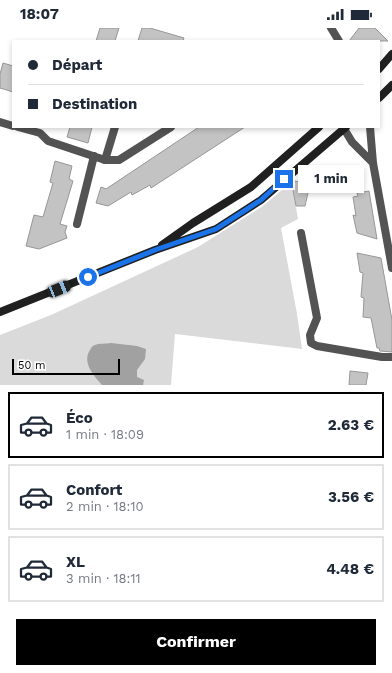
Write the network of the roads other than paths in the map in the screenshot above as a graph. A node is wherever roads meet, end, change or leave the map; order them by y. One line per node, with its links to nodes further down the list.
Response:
1 (330, 28): 2 (street)
2 (338, 40)
3 (392, 54): 4 (main road)
4 (380, 68)
5 (392, 85): 6 (main road)
6 (380, 97)
7 (0, 122): 8 (street)
8 (12, 126)
9 (22, 128): 15 (street)
10 (115, 128): 16 (street)
11 (168, 128): 16 (street)
12 (318, 128): 20 (main road)
13 (344, 128): 17 (street); 20 (main road)
14 (370, 128): 17 (street)
15 (94, 156): 16 (street); 18 (street)
16 (105, 160)
17 (373, 163): 21 (street)
18 (77, 224)
19 (301, 233): 23 (street)
20 (155, 250): 22 (main road)
21 (392, 268)
22 (0, 312)
23 (392, 357)

